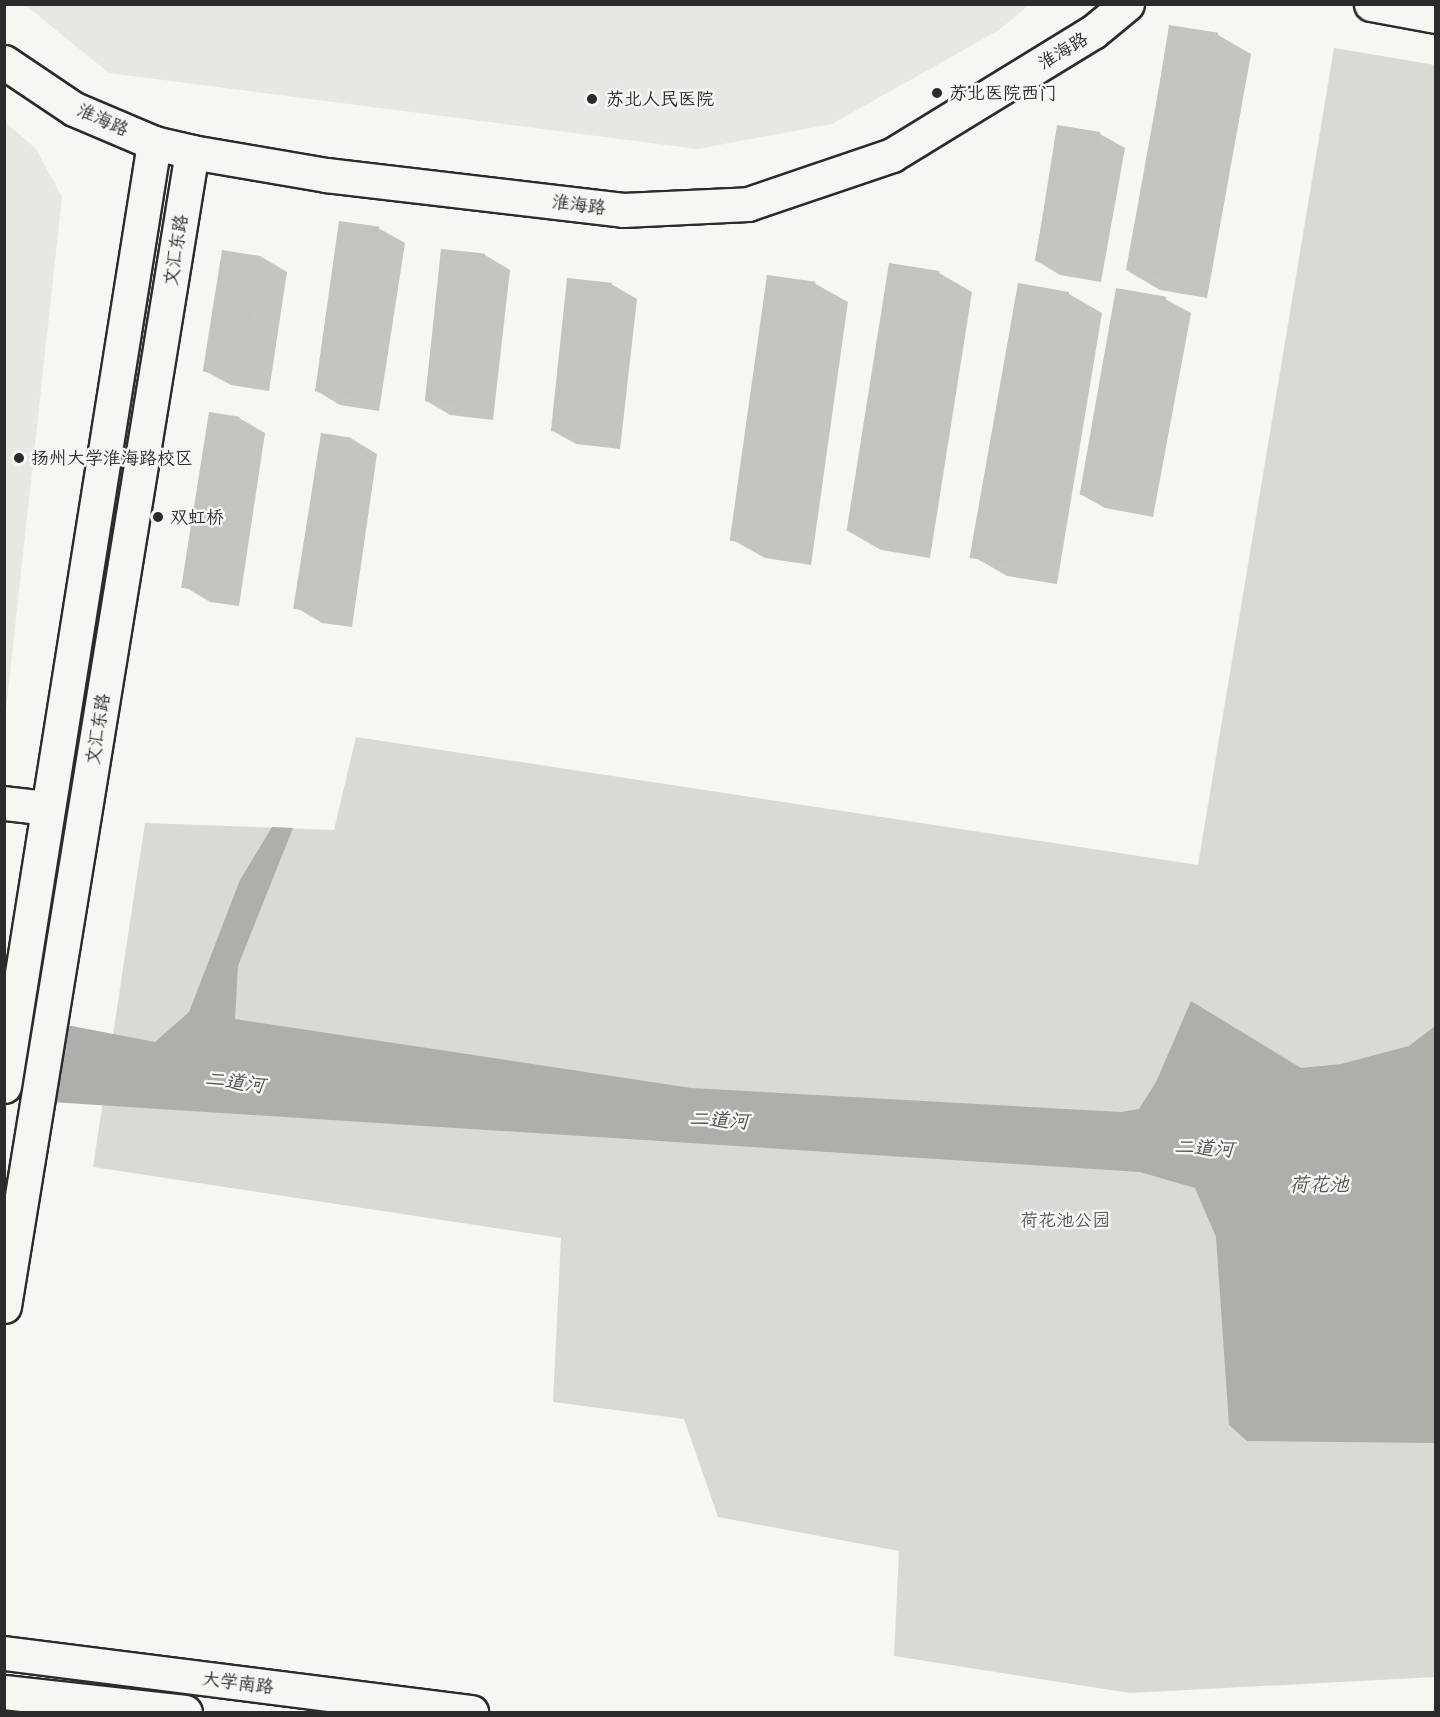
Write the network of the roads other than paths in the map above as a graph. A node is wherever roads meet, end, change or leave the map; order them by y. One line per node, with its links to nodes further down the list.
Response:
1 (1127, 4): 6 (main road, 淮海路)
2 (1371, 4): 3 (main road)
3 (1436, 16)
4 (4, 62): 5 (main road, 淮海路)
5 (154, 143): 6 (main road, 淮海路); 8 (main road)
6 (192, 152): 10 (main road, 文汇东路)
7 (4, 803): 8 (main road)
8 (46, 808): 9 (main road)
9 (4, 1086)
10 (4, 1306)
11 (4, 1653): 14 (main road, 大学南路)
12 (4, 1692): 13 (main road)
13 (185, 1713)
14 (471, 1713)

